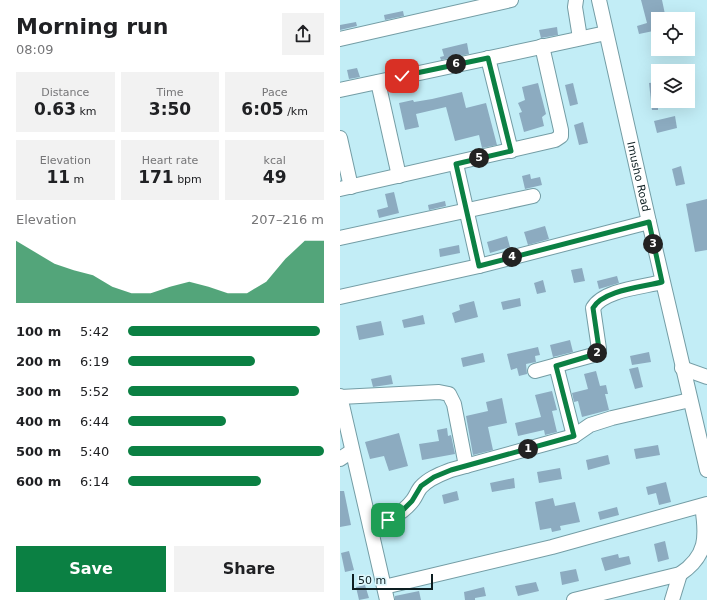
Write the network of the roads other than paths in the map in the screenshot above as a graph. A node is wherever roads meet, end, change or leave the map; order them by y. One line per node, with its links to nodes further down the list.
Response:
1 (511, 0): 6 (street)
2 (576, 0): 5 (street)
3 (599, 0): 4 (street, Imusho Road)
4 (606, 33): 5 (street); 18 (street, Imusho Road)
5 (580, 38): 7 (street)
6 (340, 39)
7 (542, 46): 8 (street); 12 (street)
8 (488, 58): 9 (street); 12 (street)
9 (378, 82): 10 (street); 14 (street)
10 (340, 90)
11 (340, 138): 15 (street)
12 (511, 151): 13 (street)
13 (456, 164): 14 (street); 17 (street)
14 (399, 176): 15 (street)
15 (346, 188)
16 (533, 196): 17 (street)
17 (466, 210): 19 (street); 20 (street)
18 (649, 222): 20 (street); 21 (street, Imusho Road)
19 (340, 238)
20 (479, 266): 22 (street)
21 (662, 282): 23 (street); 24 (street, Imusho Road)
22 (340, 297)
23 (556, 366): 25 (street); 29 (street)
24 (682, 368): 26 (street); 28 (street, Imusho Road)
25 (534, 371)
26 (707, 377)
27 (340, 396): 30 (street); 32 (street)
28 (690, 400): 29 (street); 33 (street, Imusho Road)
29 (574, 436): 32 (street)
30 (352, 450): 31 (street); 35 (street)
31 (340, 460)
32 (466, 466): 35 (street)
33 (707, 470)
34 (704, 505): 36 (street); 37 (street)
35 (370, 525): 37 (street)
36 (680, 574): 38 (street); 39 (street)
37 (385, 594)
38 (574, 600)
39 (672, 600)

